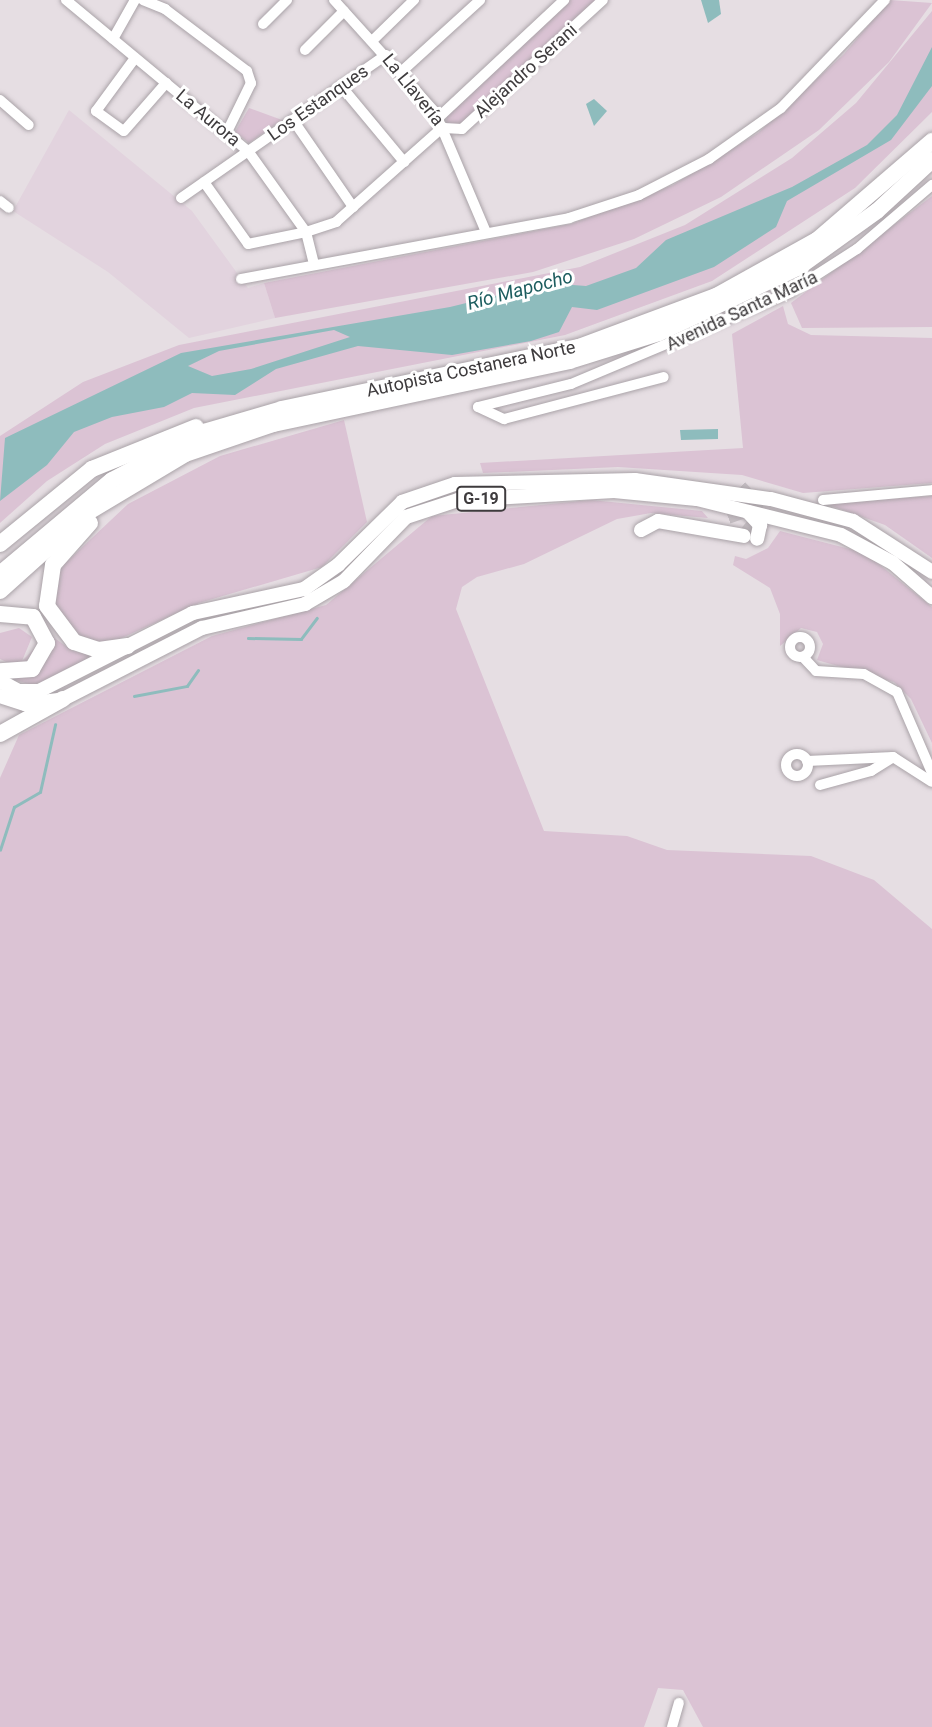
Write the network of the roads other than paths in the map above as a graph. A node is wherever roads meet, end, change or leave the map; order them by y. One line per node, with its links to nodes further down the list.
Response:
1 (66, 0): 12 (street, La Aurora)
2 (136, 0): 12 (street); 25 (street)
3 (287, 0): 11 (street)
4 (334, 0): 10 (street, La Llavería)
5 (414, 0): 13 (street)
6 (480, 0): 17 (street)
7 (564, 0): 22 (street)
8 (603, 0): 24 (street, Alejandro Serani)
9 (883, 0): 36 (street)
10 (344, 11): 13 (street, La Llavería); 14 (street)
11 (263, 24)
12 (113, 39): 16 (street, La Aurora)
13 (372, 41): 15 (street, La Llavería)
14 (305, 50)
15 (386, 55): 17 (street, La Llavería); 19 (street, Los Estanques)
16 (135, 58): 18 (street, La Aurora); 18 (street)
17 (401, 72): 22 (street, La Llavería)
18 (166, 83): 25 (street, La Aurora)
19 (341, 86): 21 (street, Los Estanques); 30 (street)
20 (0, 100): 23 (street)
21 (293, 120): 28 (street, Los Estanques); 34 (street)
22 (442, 124): 24 (street, Alejandro Serani); 27 (street, La Llavería); 30 (street)
23 (29, 125)
24 (462, 129): 27 (street)
25 (227, 132): 28 (street, La Aurora)
26 (932, 141): 40 (highway, Autopista Costanera Norte)
27 (453, 148): 36 (street, La Llavería)
28 (248, 151): 31 (street, Los Estanques); 35 (street, La Aurora)
29 (932, 160): 42 (highway, Autopista Costanera Norte)
30 (404, 162): 34 (street)
31 (204, 182): 33 (street, Los Estanques); 35 (street)
32 (932, 185): 39 (street, Avenida Santa María)
33 (181, 198)
34 (353, 207): 35 (street)
35 (306, 232): 37 (street, La Aurora)
36 (486, 232): 37 (street)
37 (314, 265): 38 (street)
38 (241, 279)
39 (664, 377)
40 (254, 415): 41 (highway, Autopista Costanera Norte); 53 (highway)
41 (160, 452): 54 (highway); 56 (highway, Autopista Costanera Norte)
42 (138, 479): 48 (highway, Autopista Costanera Norte); 61 (highway)
43 (740, 487): 45 (main road)
44 (932, 490): 46 (street)
45 (695, 494): 47 (main road, G-19); 49 (main road); 55 (main road, G-19); 61 (main road, G-19); 66 (main road, G-19)
46 (823, 500)
47 (747, 511): 50 (main road, G-19); 50 (main road)
48 (87, 513): 57 (highway, Autopista Costanera Norte); 59 (highway)
49 (728, 517)
50 (779, 518): 58 (main road, G-19)
51 (641, 530): 52 (main road)
52 (744, 536)
53 (0, 544)
54 (0, 560)
55 (932, 572)
56 (0, 574)
57 (0, 591)
58 (932, 597)
59 (0, 603)
60 (0, 614): 63 (highway)
61 (128, 646): 64 (main road, G-19)
62 (803, 657): 71 (street)
63 (0, 671)
64 (0, 681)
65 (0, 696): 66 (main road, G-19)
66 (56, 703): 67 (highway); 68 (highway)
67 (0, 727)
68 (0, 734)
69 (893, 757): 70 (street); 72 (street); 73 (street)
70 (807, 761)
71 (932, 773)
72 (932, 782)
73 (820, 785)
74 (679, 1703): 75 (street)
75 (671, 1727)

